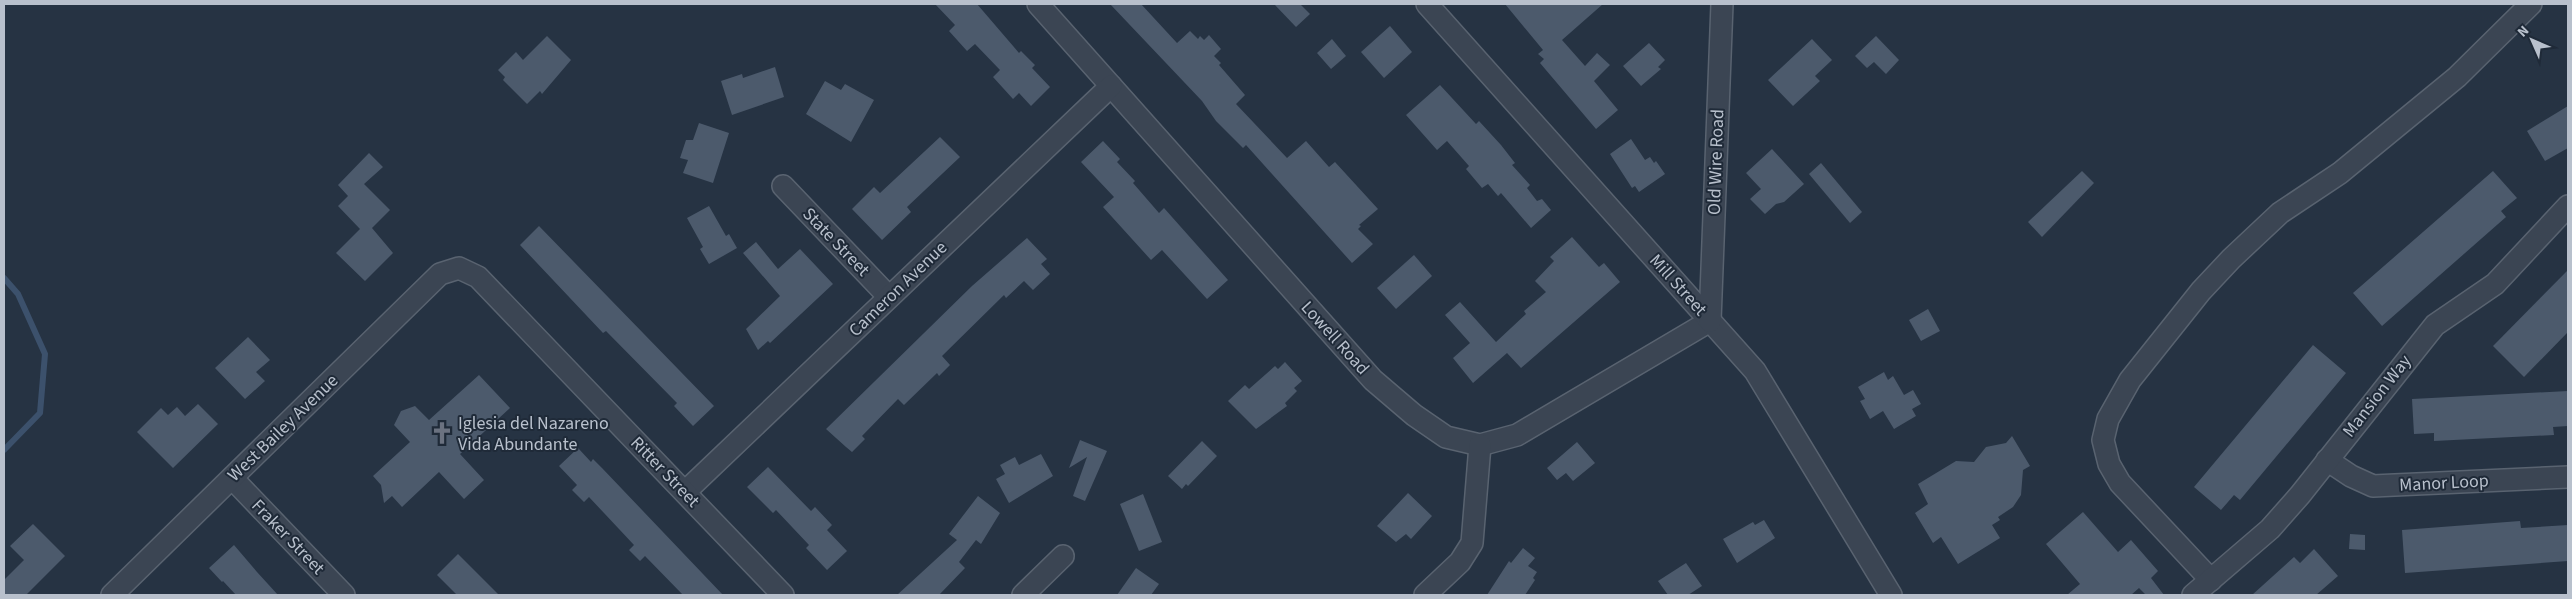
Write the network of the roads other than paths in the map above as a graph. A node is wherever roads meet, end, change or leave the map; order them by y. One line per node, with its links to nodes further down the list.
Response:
1 (1038, 4): 5 (street, Lowell Road)
2 (1427, 4): 10 (street, Mill Street)
3 (1722, 4): 10 (street, Old Wire Road)
4 (2531, 4): 17 (street)
5 (1111, 86): 9 (street, Cameron Avenue); 11 (street, Lowell Road)
6 (783, 186): 9 (street, State Street)
7 (2568, 206): 12 (street, Mansion Way)
8 (459, 268): 14 (street, West Bailey Avenue); 15 (street, Ritter Street)
9 (889, 297): 15 (street, Cameron Avenue)
10 (1710, 321): 11 (street, Lowell Road); 23 (street, Mill Street)
11 (1480, 445): 22 (street)
12 (2327, 460): 13 (street, Manor Loop); 17 (street, Mansion Way)
13 (2568, 477)
14 (232, 478): 18 (street, West Bailey Avenue); 19 (street, Fraker Street)
15 (685, 492): 20 (street, Ritter Street)
16 (1063, 556): 21 (street)
17 (2211, 580): 24 (street, Mansion Way)
18 (112, 595)
19 (344, 595)
20 (783, 595)
21 (1023, 595)
22 (1425, 595)
23 (1891, 595)
24 (2193, 595)

